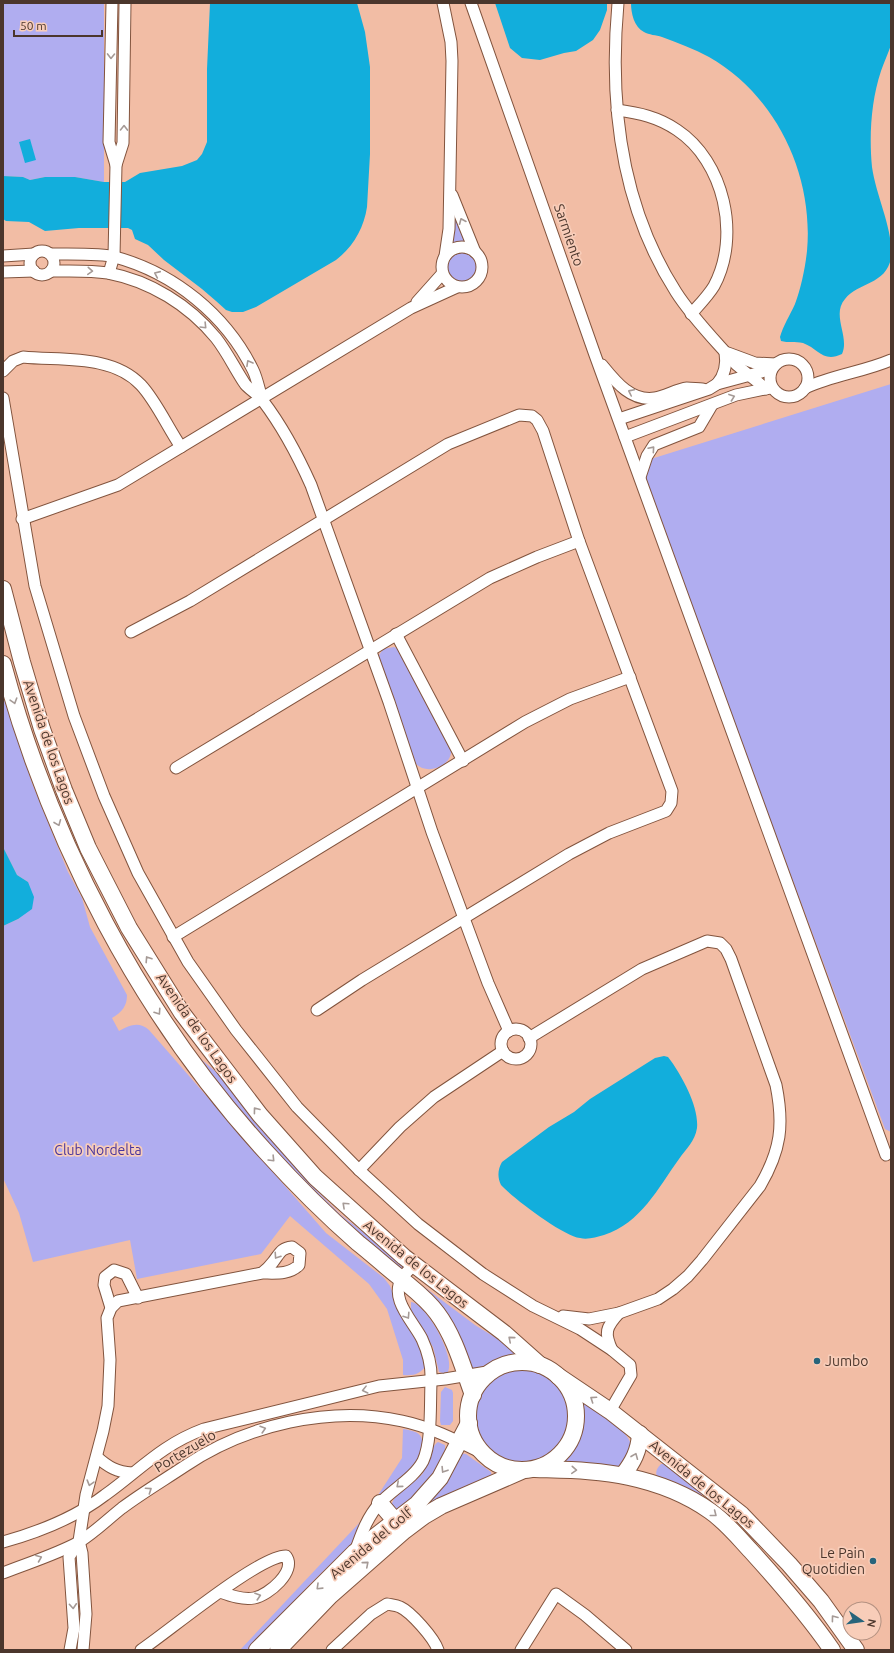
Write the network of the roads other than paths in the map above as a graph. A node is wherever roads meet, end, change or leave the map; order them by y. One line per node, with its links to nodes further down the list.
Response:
1 (112, 3): 7 (street, one-way to 7)
2 (125, 3): 7 (street, one-way to 2)
3 (443, 3): 8 (street)
4 (471, 3): 24 (street, Sarmiento)
5 (618, 3): 6 (street)
6 (617, 110): 22 (street); 22 (street)
7 (116, 165): 13 (street)
8 (450, 191): 9 (street, one-way to 8); 14 (street)
9 (475, 252): 14 (street); 20 (street)
10 (34, 254): 11 (street); 12 (street); 15 (street)
11 (51, 254): 13 (street); 16 (street)
12 (3, 256)
13 (114, 256): 18 (street); 35 (street, one-way to 13)
14 (445, 256): 19 (street)
15 (34, 271): 16 (street); 17 (street)
16 (51, 271): 18 (street, one-way to 18)
17 (3, 272)
18 (109, 273): 35 (street, one-way to 35)
19 (442, 274): 20 (street); 21 (street)
20 (457, 288): 21 (street)
21 (411, 308): 35 (street)
22 (691, 314): 23 (street)
23 (726, 352): 26 (street); 29 (street); 31 (street)
24 (595, 355): 31 (street, one-way to 24); 37 (street, Sarmiento)
25 (891, 360): 30 (street)
26 (774, 367): 27 (street); 29 (street); 32 (street)
27 (806, 369): 30 (street); 33 (street)
28 (3, 371): 39 (street)
29 (750, 375): 31 (street); 32 (street)
30 (830, 377): 33 (street)
31 (713, 387): 37 (street)
32 (770, 388): 33 (street); 36 (street, one-way to 32)
33 (805, 388)
34 (3, 398): 41 (street)
35 (262, 399): 39 (street); 42 (street)
36 (712, 405): 38 (street); 40 (street, one-way to 36)
37 (619, 420): 38 (street, Sarmiento)
38 (626, 437): 40 (street, Sarmiento)
39 (181, 447): 41 (street)
40 (640, 477): 59 (street, Sarmiento)
41 (22, 519): 54 (street)
42 (323, 521): 43 (street); 45 (street); 47 (street)
43 (579, 541): 46 (street); 49 (street)
44 (3, 589): 61 (street, Avenida de los Lagos, one-way to 44)
45 (131, 632)
46 (396, 634): 47 (street); 50 (street)
47 (369, 651): 51 (street); 52 (street)
48 (3, 664): 63 (street, Avenida de los Lagos, one-way to 63)
49 (630, 677): 50 (street); 53 (street)
50 (463, 761): 52 (street)
51 (176, 768)
52 (418, 788): 53 (street); 54 (street)
53 (465, 919): 55 (street); 56 (street)
54 (173, 937): 60 (street)
55 (317, 1010)
56 (509, 1031): 57 (street); 58 (street)
57 (529, 1038): 58 (street); 67 (street)
58 (503, 1051): 60 (street)
59 (886, 1155)
60 (359, 1170): 66 (street)
61 (414, 1265): 63 (street); 69 (street, Avenida de los Lagos, one-way to 61)
62 (262, 1273): 64 (street)
63 (401, 1279): 71 (street, Avenida de los Lagos); 73 (street, one-way to 73)
64 (138, 1298): 65 (street); 65 (street)
65 (111, 1308): 81 (street)
66 (546, 1312): 67 (street); 68 (street)
67 (619, 1313): 68 (street)
68 (612, 1350): 75 (street)
69 (540, 1365): 70 (street); 72 (street)
70 (493, 1371): 71 (street, Portezuelo); 74 (street)
71 (466, 1375): 73 (street, Portezuelo); 74 (street, Avenida de los Lagos)
72 (558, 1376): 75 (street, Avenida de los Lagos, one-way to 72); 82 (street)
73 (431, 1380): 77 (street); 83 (street, Portezuelo, one-way to 83)
74 (473, 1395): 76 (street)
75 (610, 1412): 78 (street, Avenida de los Lagos)
76 (469, 1423): 79 (street, Avenida del Golf); 80 (street)
77 (429, 1429): 79 (street, Portezuelo); 85 (street, one-way to 85); 89 (street, Portezuelo, one-way to 77)
78 (640, 1434): 84 (street, one-way to 78); 106 (street, Avenida de los Lagos, one-way to 78)
79 (459, 1442): 80 (street, Portezuelo); 87 (street, Avenida del Golf, one-way to 87)
80 (484, 1454): 82 (street)
81 (97, 1457): 83 (street); 86 (street, one-way to 86)
82 (530, 1469): 84 (street, Avenida de los Lagos, one-way to 84); 87 (street, Avenida del Golf)
83 (132, 1473): 86 (street, Portezuelo)
84 (623, 1475): 105 (street, Avenida de los Lagos, one-way to 105)
85 (380, 1503): 87 (street); 90 (street)
86 (83, 1510): 88 (street, Portezuelo); 89 (street)
87 (400, 1526): 90 (street, Avenida del Golf); 100 (street, Avenida del Golf, one-way to 87)
88 (3, 1542)
89 (79, 1542): 91 (street, Portezuelo, one-way to 89); 92 (street); 93 (street)
90 (355, 1552): 99 (street, Avenida del Golf, one-way to 99)
91 (3, 1573)
92 (84, 1586): 93 (street); 95 (street)
93 (72, 1587): 95 (street, one-way to 95)
94 (220, 1592): 94 (street, one-way to 94); 98 (street)
95 (80, 1628): 96 (street); 97 (street)
96 (70, 1650)
97 (83, 1650)
98 (141, 1650)
99 (257, 1650)
100 (278, 1650)
101 (332, 1650): 102 (street)
102 (438, 1650)
103 (521, 1650): 104 (street)
104 (626, 1650)
105 (832, 1650)
106 (856, 1650)

